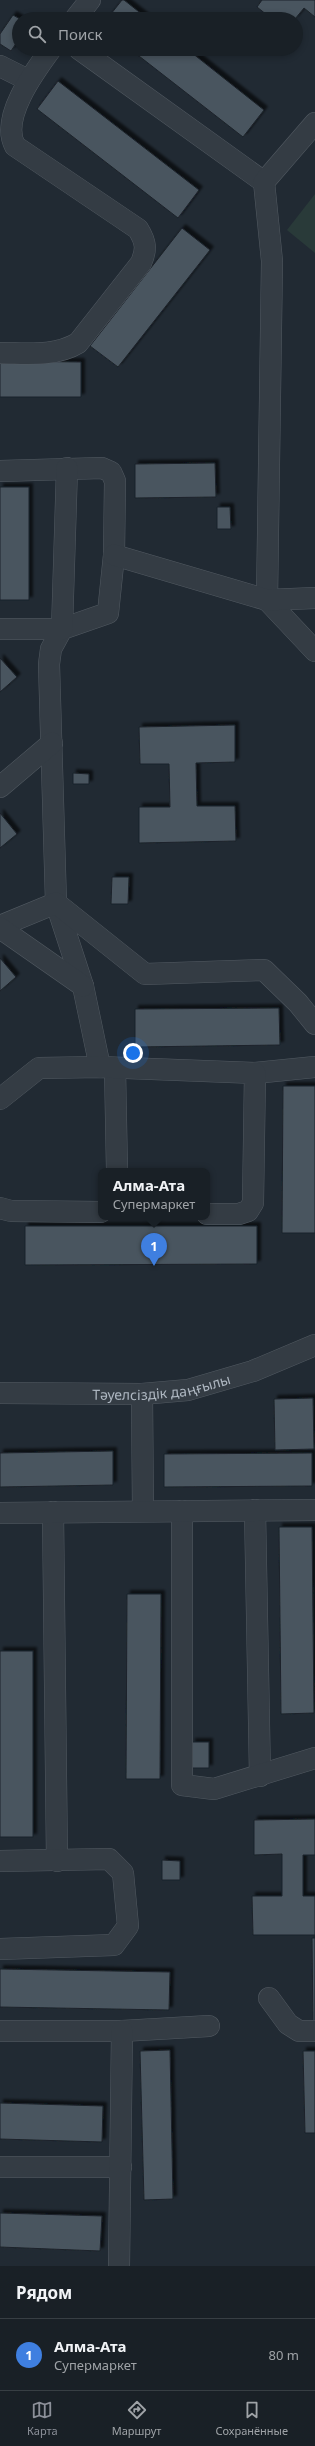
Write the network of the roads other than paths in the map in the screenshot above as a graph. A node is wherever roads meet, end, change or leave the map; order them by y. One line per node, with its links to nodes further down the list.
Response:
1 (90, 0): 2 (street)
2 (81, 12)
3 (46, 56): 6 (street)
4 (89, 56): 8 (street)
5 (0, 66): 6 (street)
6 (28, 80): 9 (street)
7 (315, 123): 8 (street)
8 (264, 182): 14 (street)
9 (0, 353)
10 (67, 468): 11 (street); 12 (street); 16 (street)
11 (0, 471)
12 (114, 555): 14 (street); 16 (street)
13 (315, 598): 14 (street)
14 (267, 600): 17 (street)
15 (0, 629): 16 (street)
16 (62, 629): 18 (street)
17 (315, 651)
18 (52, 743): 19 (street); 20 (street)
19 (0, 787)
20 (56, 903): 21 (street); 22 (street); 23 (street)
21 (0, 927): 22 (street)
22 (83, 986): 24 (street)
23 (315, 1024)
24 (108, 1067): 26 (street); 27 (street); 28 (street)
25 (315, 1067): 26 (street)
26 (255, 1074): 31 (street)
27 (0, 1099)
28 (117, 1168)
29 (0, 1208): 30 (street)
30 (98, 1212)
31 (210, 1214)
32 (315, 1345): 34 (street, Тәуелсіздік даңғылы)
33 (0, 1393): 34 (street, Тәуелсіздік даңғылы)
34 (142, 1394): 37 (street)
35 (255, 1510): 36 (street); 38 (street); 42 (street)
36 (315, 1510)
37 (143, 1511): 38 (street); 39 (street)
38 (182, 1511): 42 (street)
39 (52, 1512): 40 (street); 44 (street)
40 (0, 1513)
41 (315, 1758): 42 (street)
42 (260, 1776)
43 (0, 1861): 44 (street)
44 (57, 1861): 45 (street)
45 (0, 1949)
46 (269, 1998): 50 (street)
47 (209, 2026): 49 (street)
48 (0, 2031): 49 (street)
49 (122, 2031): 52 (street)
50 (315, 2031)
51 (0, 2167): 52 (street)
52 (121, 2167): 53 (street)
53 (119, 2266)

